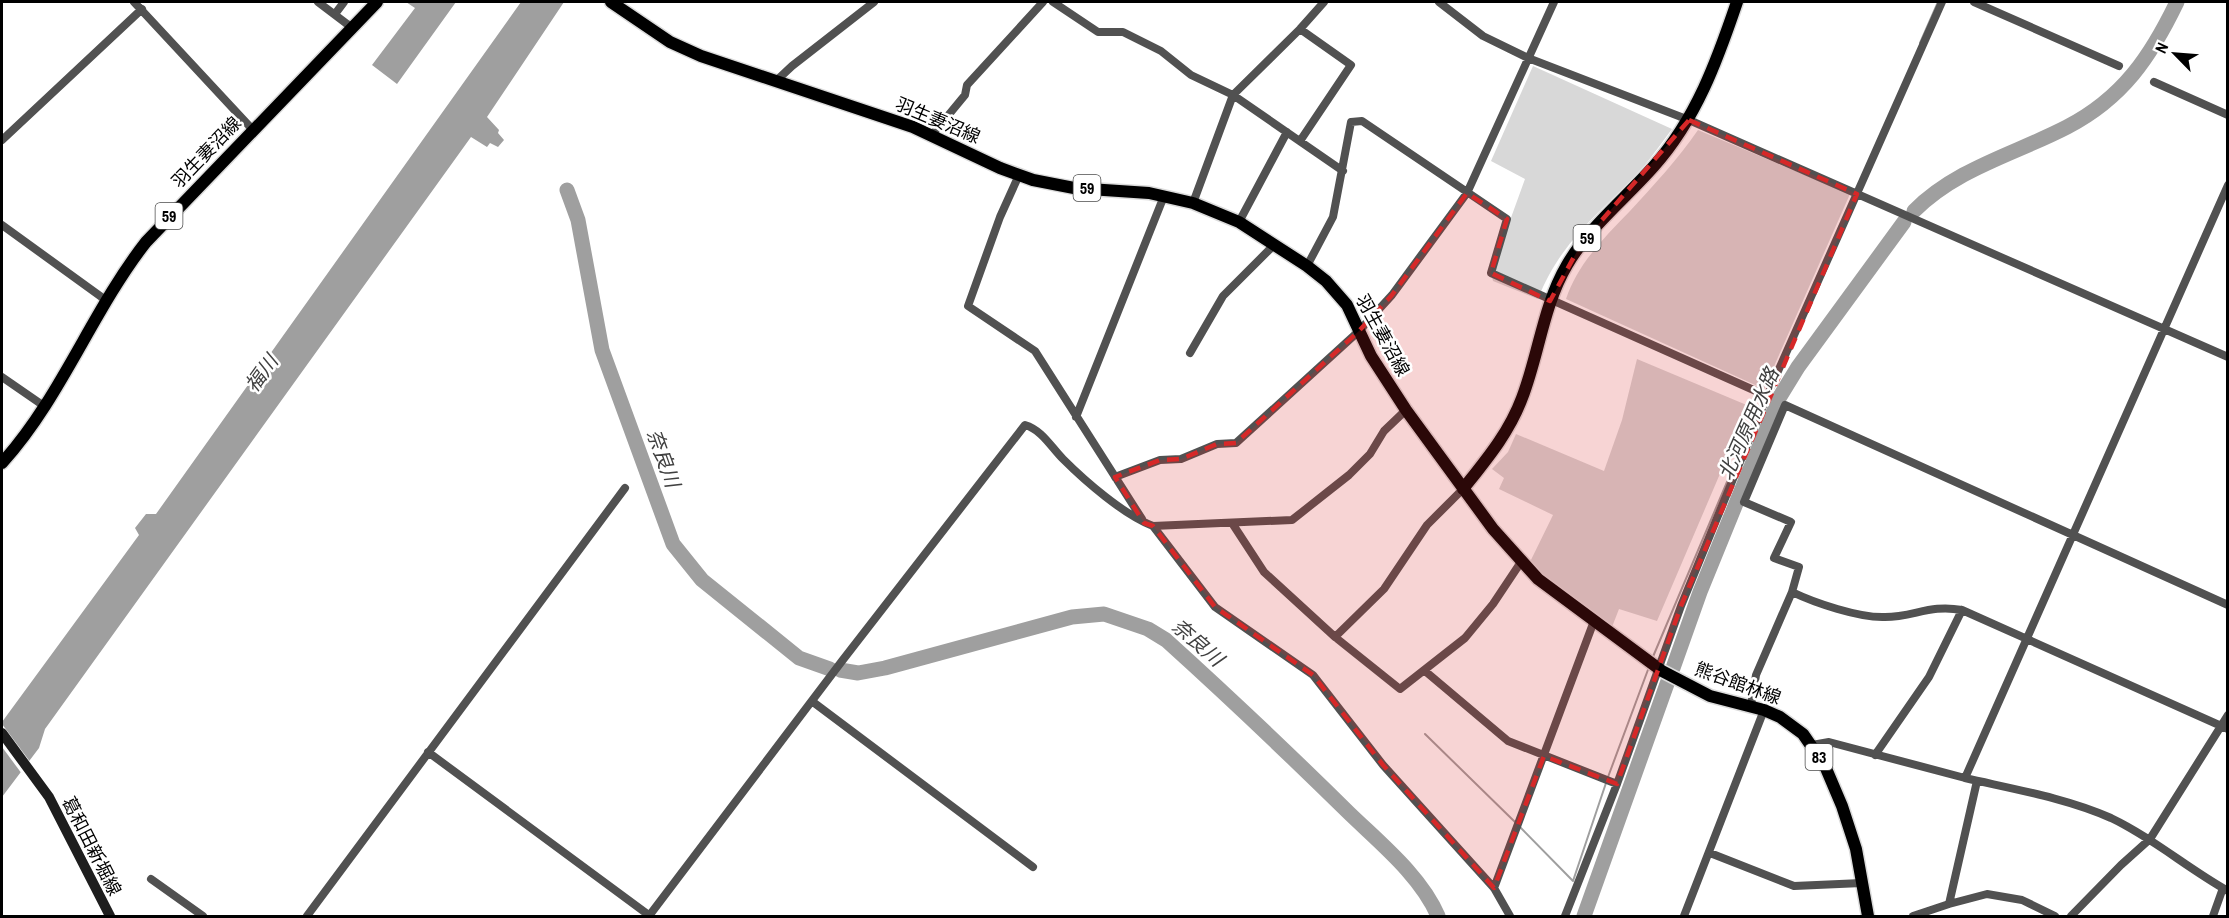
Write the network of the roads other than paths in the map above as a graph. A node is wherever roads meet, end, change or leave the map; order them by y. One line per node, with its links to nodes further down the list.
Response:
1 (134, 2): 15 (street)
2 (318, 2): 16 (street)
3 (344, 2): 16 (street)
4 (377, 2): 17 (main road, 羽生妻沼線 / 59)
5 (613, 2): 21 (main road, 羽生妻沼線 / 59)
6 (874, 2): 21 (street)
7 (1043, 2): 28 (street)
8 (1053, 2): 23 (street)
9 (1324, 2): 18 (street)
10 (1439, 2): 19 (street)
11 (1554, 2): 19 (street)
12 (1737, 2): 25 (main road, 59)
13 (1942, 2): 35 (street)
14 (1974, 2): 20 (street)
15 (142, 9): 26 (street); 29 (street)
16 (335, 14): 17 (street)
17 (351, 27): 26 (main road, 羽生妻沼線 / 59)
18 (1300, 29): 23 (street); 30 (street)
19 (1528, 58): 25 (street); 34 (street)
20 (2119, 66)
21 (776, 81): 28 (main road, 羽生妻沼線 / 59)
22 (2154, 82): 24 (street)
23 (1233, 95): 27 (street); 37 (street)
24 (2228, 115)
25 (1689, 120): 35 (street); 43 (main road, 59)
26 (253, 130): 42 (main road, 羽生妻沼線 / 59)
27 (1287, 132): 30 (street); 38 (street)
28 (932, 135): 32 (main road, 羽生妻沼線 / 59)
29 (2, 140)
30 (1300, 141): 31 (street)
31 (1344, 171): 34 (street); 41 (street)
32 (1019, 175): 36 (main road, 羽生妻沼線 / 59); 52 (street)
33 (2228, 185): 44 (street)
34 (1467, 193): 43 (street); 45 (street)
35 (1857, 194): 44 (street); 49 (street)
36 (1164, 196): 37 (main road, 羽生妻沼線 / 59); 52 (street)
37 (1194, 204): 38 (main road, 羽生妻沼線 / 59)
38 (1239, 222): 40 (main road, 羽生妻沼線 / 59)
39 (2, 225): 42 (street)
40 (1275, 244): 41 (main road, 羽生妻沼線 / 59); 46 (street)
41 (1307, 266): 45 (main road, 羽生妻沼線 / 59)
42 (107, 301): 50 (main road, 羽生妻沼線 / 59)
43 (1550, 301): 49 (street); 56 (main road, 59)
44 (2164, 329): 47 (street); 60 (street)
45 (1359, 331): 51 (main road, 羽生妻沼線 / 59); 54 (street)
46 (1191, 353)
47 (2228, 357)
48 (2, 377): 50 (street)
49 (1767, 396): 69 (street)
50 (44, 406): 53 (main road, 羽生妻沼線 / 59)
51 (1406, 410): 56 (main road, 羽生妻沼線 / 59); 58 (street)
52 (1076, 417): 54 (street)
53 (2, 463)
54 (1115, 477): 57 (street)
55 (626, 488): 77 (street)
56 (1463, 489): 61 (main road, 熊谷館林線 / 83); 66 (street)
57 (1144, 523): 59 (street); 70 (street)
58 (1232, 523): 59 (street); 66 (street)
59 (1153, 526): 88 (street)
60 (2072, 537): 62 (street); 63 (street); 67 (street)
61 (1521, 562): 65 (main road, 熊谷館林線 / 83); 68 (street)
62 (1792, 592): 64 (street); 71 (street)
63 (2228, 605)
64 (1962, 610): 67 (street); 78 (street)
65 (1594, 621): 69 (main road, 熊谷館林線 / 83); 79 (street)
66 (1335, 637): 68 (street)
67 (2025, 639): 74 (street); 80 (street)
68 (1425, 670): 79 (street)
69 (1661, 670): 71 (main road, 熊谷館林線 / 83); 82 (street)
70 (813, 702): 85 (street); 94 (street)
71 (1751, 706): 72 (main road, 熊谷館林線 / 83)
72 (1764, 710): 76 (main road, 熊谷館林線 / 83); 84 (street)
73 (2228, 715): 74 (street)
74 (2224, 728): 83 (street)
75 (2, 734): 91 (main road, 葛和田新堀線)
76 (1812, 745): 78 (street); 87 (main road, 熊谷館林線 / 83)
77 (428, 752): 93 (street); 94 (street)
78 (1875, 755): 80 (street)
79 (1544, 756): 82 (street); 88 (street)
80 (1965, 778): 81 (street)
81 (1977, 781): 83 (street); 90 (street)
82 (1617, 784): 96 (street)
83 (2150, 839): 89 (street); 101 (street)
84 (1710, 853): 87 (street); 97 (street)
85 (1033, 867)
86 (152, 879): 92 (street)
87 (1862, 883): 98 (main road, 熊谷館林線 / 83)
88 (1494, 888): 95 (street)
89 (2225, 890): 102 (street)
90 (1949, 904): 99 (street); 100 (street)
91 (110, 916)
92 (203, 916)
93 (307, 916)
94 (649, 916)
95 (1510, 916)
96 (1565, 916)
97 (1684, 916)
98 (1868, 916)
99 (1913, 916)
100 (2055, 916)
101 (2071, 916)
102 (2213, 916)

